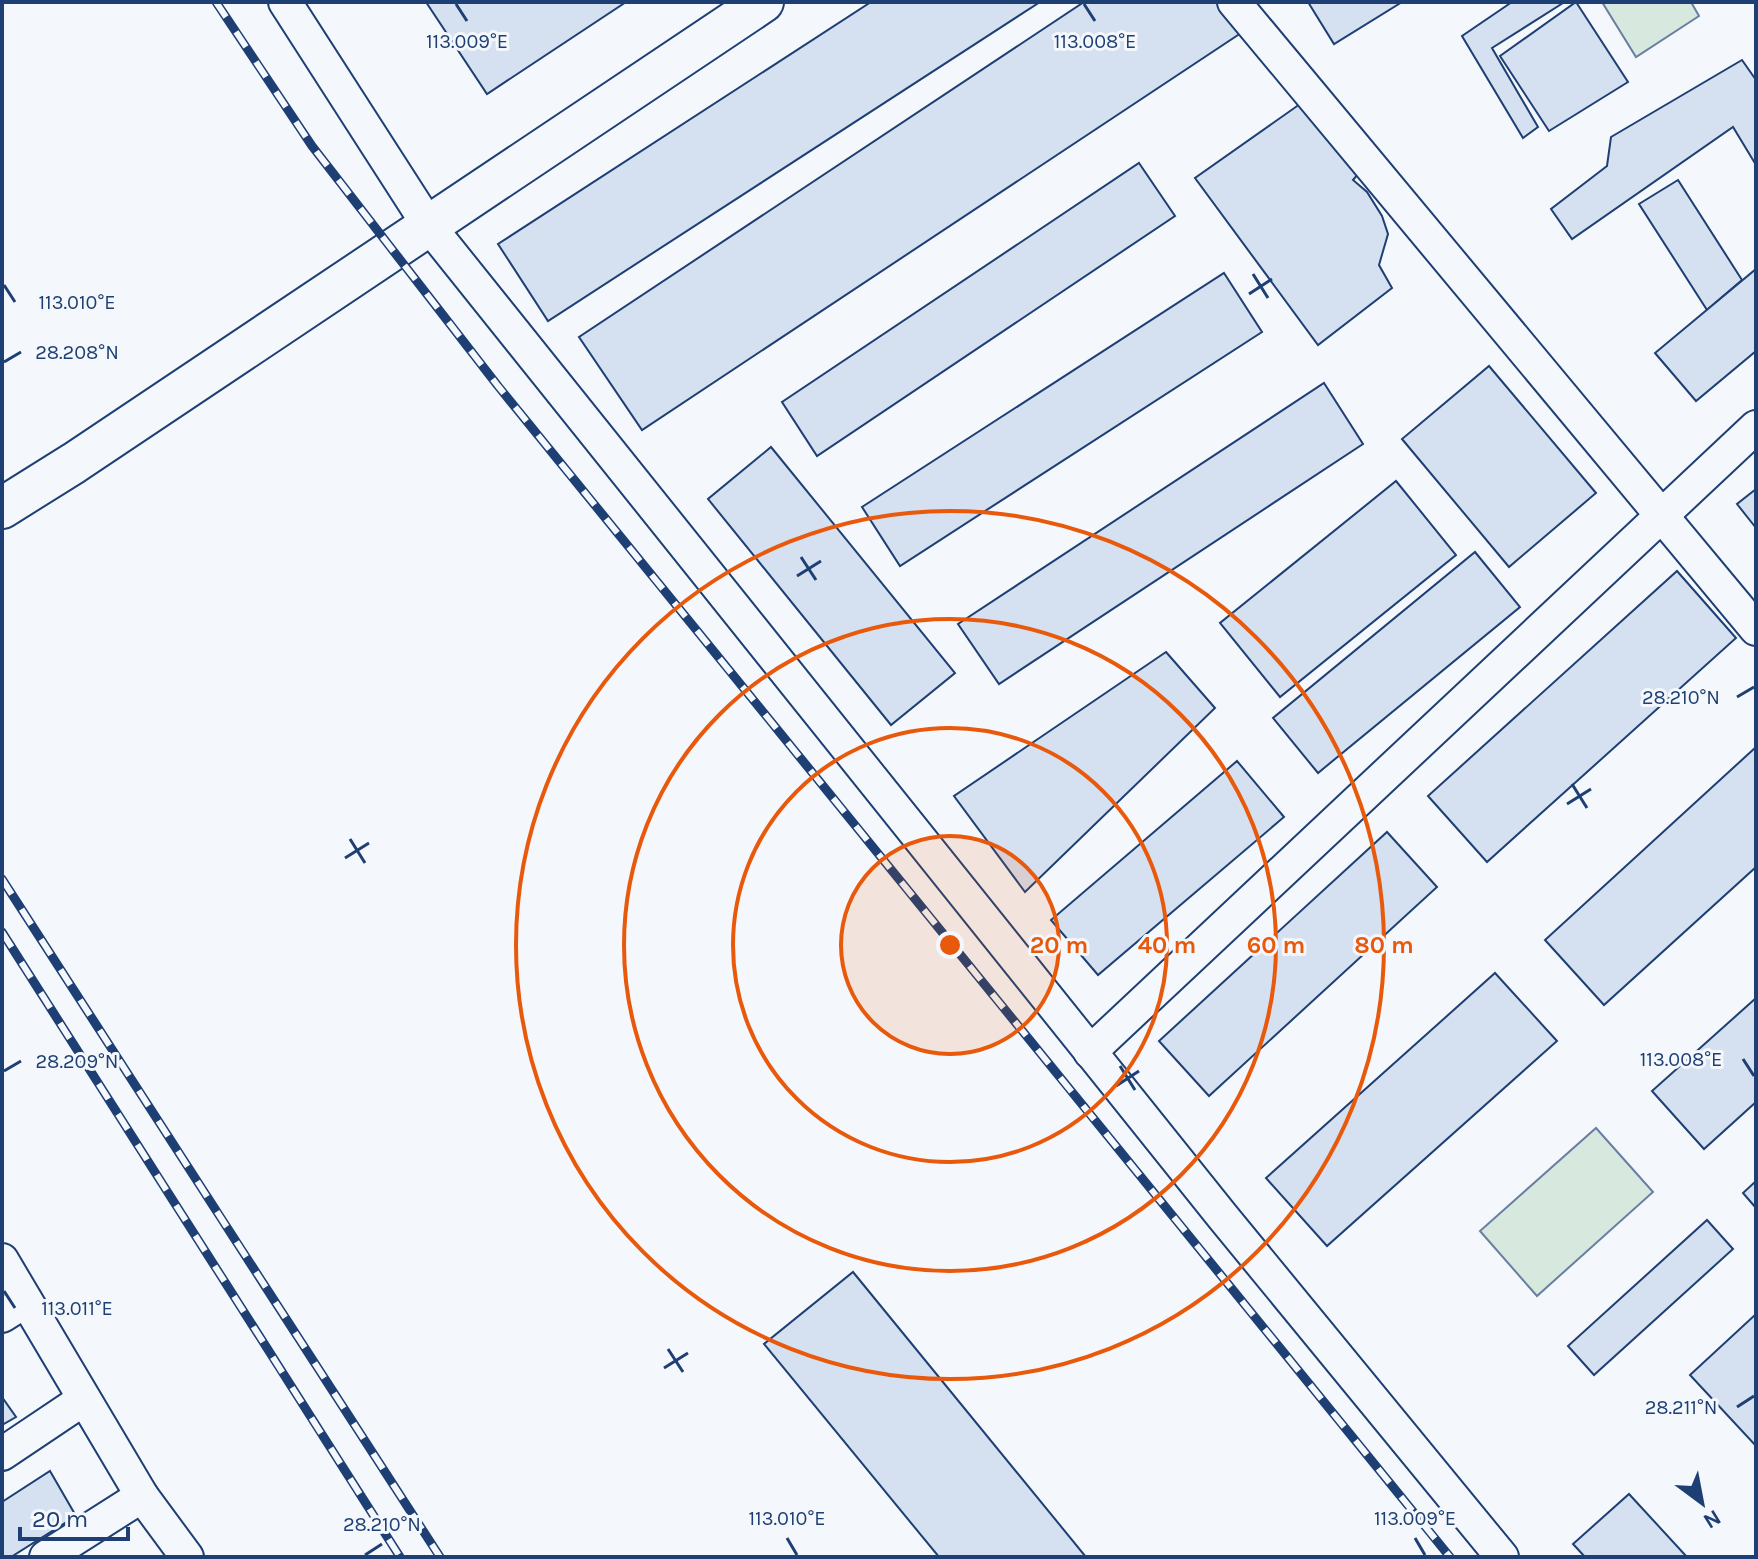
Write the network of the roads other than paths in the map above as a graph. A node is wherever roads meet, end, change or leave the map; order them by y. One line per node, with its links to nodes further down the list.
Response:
1 (285, 2): 4 (street)
2 (763, 2): 4 (street)
3 (1234, 2): 7 (street)
4 (429, 226): 6 (street); 9 (street)
5 (1756, 427): 7 (street)
6 (2, 508)
7 (1662, 516): 8 (street); 9 (street)
8 (1756, 629)
9 (1090, 1052): 17 (street)
10 (2, 1260): 11 (street)
11 (14, 1308): 12 (street)
12 (84, 1399): 13 (street); 14 (street)
13 (2, 1454)
14 (142, 1496): 15 (street); 16 (street)
15 (46, 1557)
16 (187, 1557)
17 (1502, 1557)

